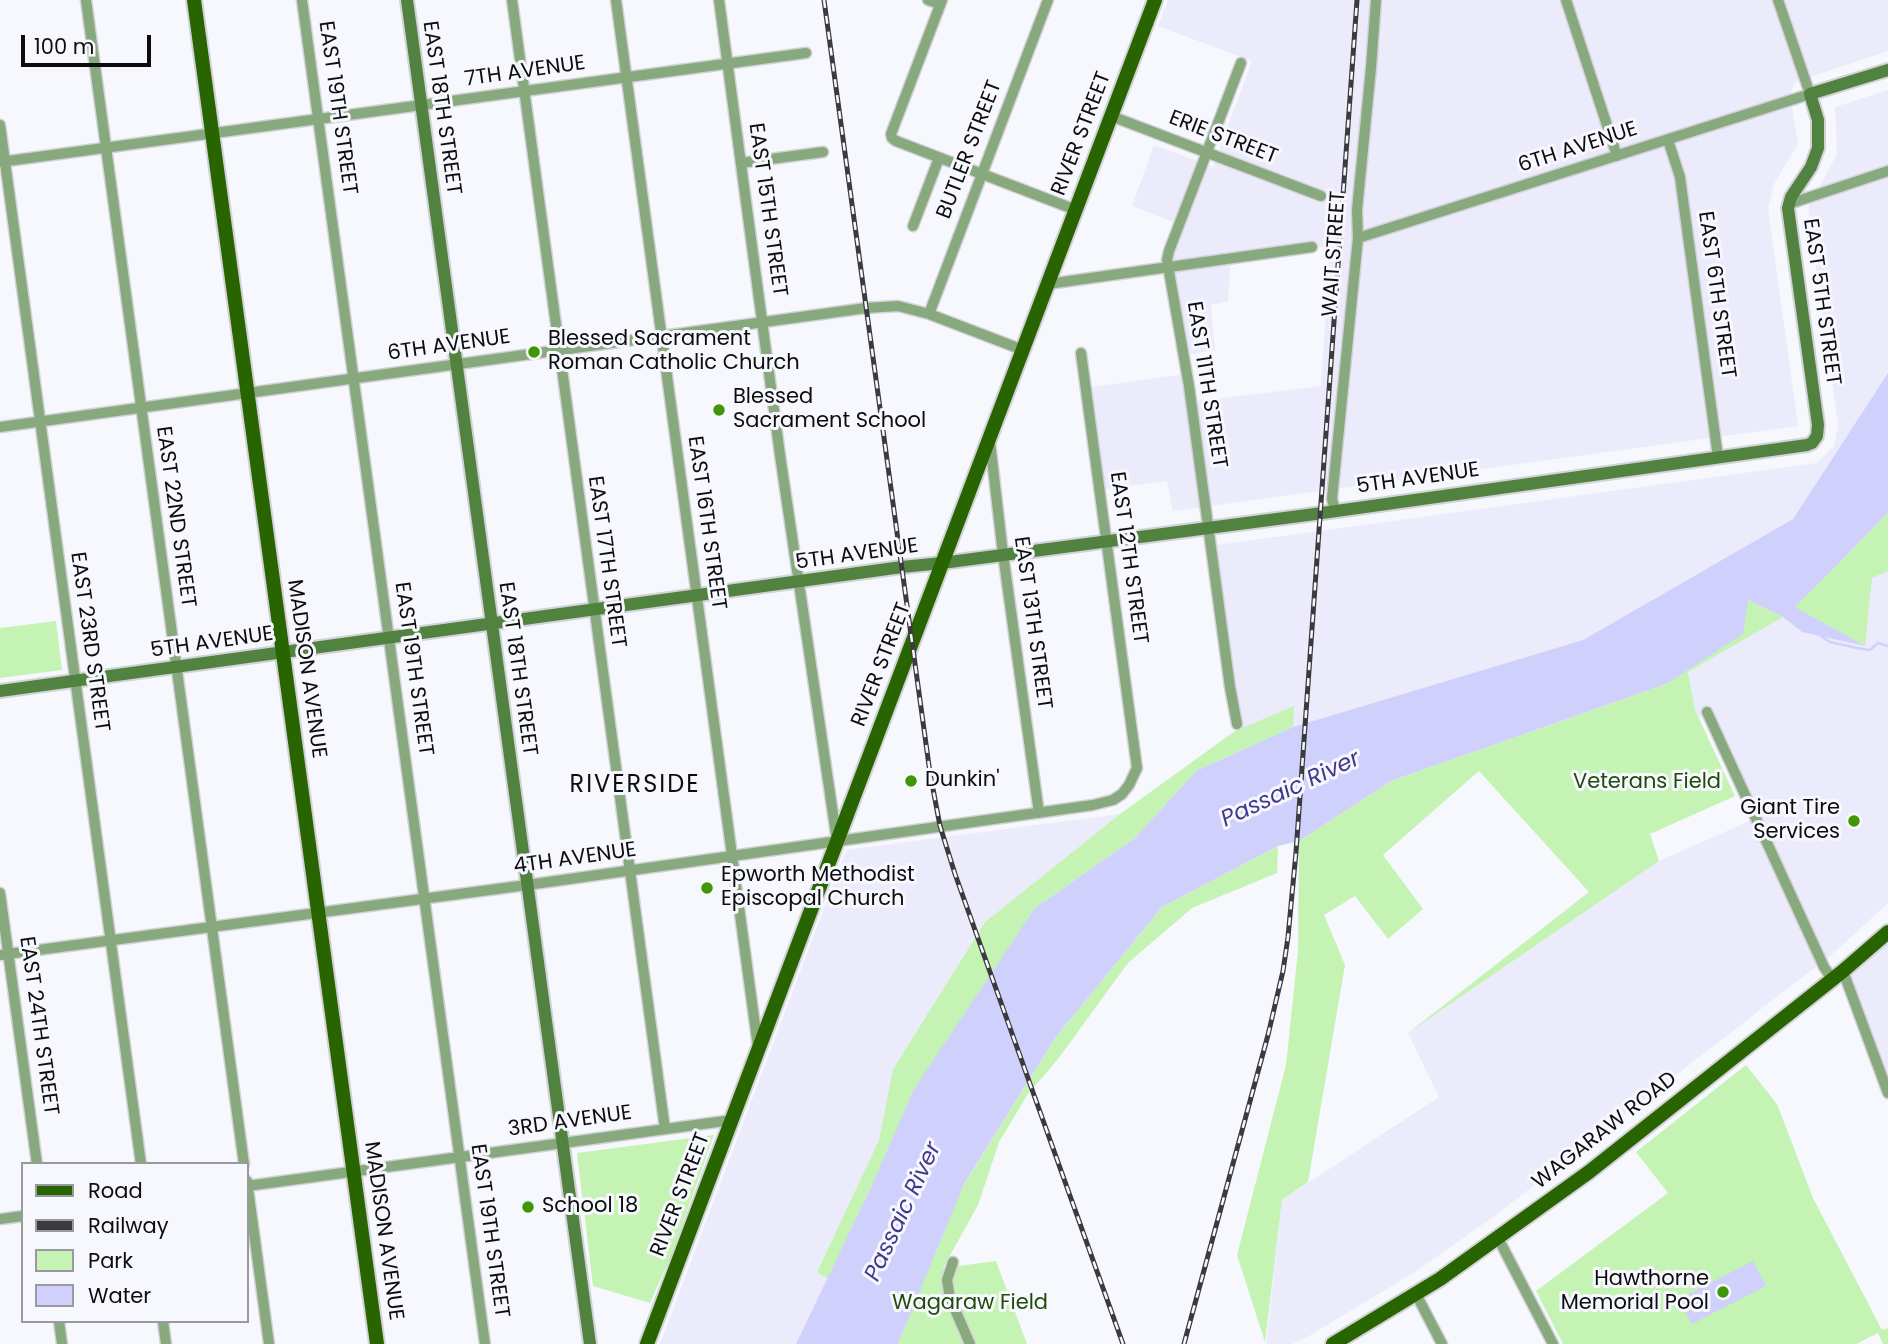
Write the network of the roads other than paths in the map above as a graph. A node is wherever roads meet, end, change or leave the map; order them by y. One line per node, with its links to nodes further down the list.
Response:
1 (86, 0): 28 (street, EAST 22ND STREET)
2 (194, 0): 26 (main road, MADISON AVENUE)
3 (302, 0): 24 (street, EAST 19TH STREET)
4 (407, 0): 22 (main road, EAST 18TH STREET)
5 (512, 0): 20 (street, EAST 17TH STREET)
6 (615, 0): 19 (street, EAST 16TH STREET)
7 (719, 0): 17 (street, EAST 15TH STREET)
8 (928, 0): 14 (street)
9 (1048, 0): 36 (street, BUTLER STREET)
10 (1155, 0): 23 (main road, RIVER STREET)
11 (1376, 0): 41 (street, WAIT STREET)
12 (1566, 0): 31 (street)
13 (1778, 0): 21 (street, EAST 5TH STREET)
14 (941, 2): 32 (street)
15 (806, 53): 17 (street, 7TH AVENUE)
16 (1241, 63): 30 (street, EAST 11TH STREET)
17 (727, 64): 19 (street, 7TH AVENUE); 34 (street, EAST 15TH STREET)
18 (1888, 70): 21 (main road)
19 (626, 78): 20 (street, 7TH AVENUE); 47 (street, EAST 16TH STREET)
20 (524, 91): 22 (street, 7TH AVENUE); 49 (street, EAST 17TH STREET)
21 (1810, 94): 27 (street, 6TH AVENUE); 38 (main road, EAST 5TH STREET)
22 (421, 105): 24 (street, 7TH AVENUE); 51 (main road, EAST 18TH STREET)
23 (1111, 116): 30 (street, ERIE STREET); 39 (main road, RIVER STREET)
24 (318, 118): 26 (street, 7TH AVENUE); 52 (street, EAST 19TH STREET)
25 (0, 125): 33 (street, EAST 23RD STREET)
26 (213, 133): 28 (street, 7TH AVENUE); 53 (main road, MADISON AVENUE)
27 (1668, 140): 31 (street, 6TH AVENUE); 58 (street, EAST 6TH STREET)
28 (107, 147): 33 (street, 7TH AVENUE); 54 (street, EAST 22ND STREET)
29 (823, 152): 34 (street)
30 (1207, 152): 37 (street, ERIE STREET); 43 (street, EAST 11TH STREET)
31 (1617, 156): 41 (street, 6TH AVENUE)
32 (939, 158): 36 (street); 40 (street)
33 (2, 162): 55 (street, EAST 23RD STREET)
34 (741, 163): 46 (street, EAST 15TH STREET)
35 (1888, 171): 38 (street)
36 (982, 174): 39 (street); 45 (street, BUTLER STREET)
37 (1321, 196)
38 (1788, 204): 58 (main road, EAST 5TH STREET)
39 (1076, 210): 44 (main road, RIVER STREET)
40 (913, 226)
41 (1357, 239): 59 (street, WAIT STREET)
42 (1312, 247): 43 (street)
43 (1169, 268): 44 (street); 60 (street, EAST 11TH STREET)
44 (1048, 284): 48 (main road, RIVER STREET)
45 (929, 314): 46 (street, 6TH AVENUE); 48 (street, 6TH AVENUE)
46 (764, 323): 47 (street, 6TH AVENUE); 64 (street, EAST 15TH STREET)
47 (660, 337): 49 (street, 6TH AVENUE); 65 (street, EAST 16TH STREET)
48 (1023, 350): 57 (main road, RIVER STREET)
49 (558, 351): 51 (street, 6TH AVENUE); 66 (street, EAST 17TH STREET)
50 (1081, 353): 61 (street, EAST 12TH STREET)
51 (456, 365): 52 (street, 6TH AVENUE); 67 (main road, EAST 18TH STREET)
52 (354, 379): 53 (street, 6TH AVENUE); 68 (street, EAST 19TH STREET)
53 (248, 393): 54 (street, 6TH AVENUE); 69 (main road, MADISON AVENUE)
54 (141, 408): 55 (street, 6TH AVENUE); 70 (street, EAST 22ND STREET)
55 (39, 422): 56 (street, 6TH AVENUE); 71 (street, EAST 23RD STREET)
56 (0, 427)
57 (990, 438): 62 (street, EAST 13TH STREET); 63 (main road, RIVER STREET)
58 (1718, 457): 59 (main road, 5TH AVENUE)
59 (1335, 510): 60 (main road, 5TH AVENUE)
60 (1208, 527): 61 (main road, 5TH AVENUE); 74 (street, EAST 11TH STREET)
61 (1107, 540): 62 (main road, 5TH AVENUE); 75 (street, EAST 12TH STREET)
62 (1003, 554): 63 (main road, 5TH AVENUE); 76 (street, EAST 13TH STREET)
63 (942, 563): 64 (main road, 5TH AVENUE); 77 (main road, RIVER STREET)
64 (799, 582): 65 (main road, 5TH AVENUE); 77 (street, EAST 15TH STREET)
65 (696, 596): 66 (main road, 5TH AVENUE); 78 (street, EAST 16TH STREET)
66 (593, 610): 67 (main road, 5TH AVENUE); 79 (street, EAST 17TH STREET)
67 (492, 624): 68 (main road, 5TH AVENUE); 80 (main road, EAST 18TH STREET)
68 (389, 638): 69 (main road, 5TH AVENUE); 82 (street, EAST 19TH STREET)
69 (283, 653): 70 (main road, 5TH AVENUE); 83 (main road, MADISON AVENUE)
70 (176, 667): 71 (main road, 5TH AVENUE); 84 (street, EAST 22ND STREET)
71 (75, 681): 72 (main road, 5TH AVENUE); 86 (street, EAST 23RD STREET)
72 (0, 691)
73 (1707, 712): 88 (street)
74 (1237, 724)
75 (1137, 768): 76 (street, 4TH AVENUE)
76 (1039, 813): 77 (street, 4TH AVENUE)
77 (837, 841): 78 (street, 4TH AVENUE); 89 (main road, RIVER STREET)
78 (732, 856): 79 (street, 4TH AVENUE); 89 (street, EAST 16TH STREET)
79 (629, 870): 80 (street, 4TH AVENUE); 92 (street, EAST 17TH STREET)
80 (527, 885): 82 (street, 4TH AVENUE); 93 (main road, EAST 18TH STREET)
81 (0, 893): 87 (street, EAST 24TH STREET)
82 (425, 898): 83 (street, 4TH AVENUE); 94 (street, EAST 19TH STREET)
83 (319, 911): 84 (street, 4TH AVENUE); 98 (main road, MADISON AVENUE)
84 (211, 926): 86 (street, 4TH AVENUE); 97 (street, EAST 22ND STREET)
85 (1888, 932): 88 (main road, WAGARAW ROAD)
86 (110, 939): 87 (street, 4TH AVENUE); 96 (street, EAST 23RD STREET)
87 (4, 954): 95 (street, EAST 24TH STREET)
88 (1838, 975): 90 (street); 103 (main road, WAGARAW ROAD)
89 (758, 1051): 91 (main road, RIVER STREET)
90 (1888, 1093)
91 (732, 1121): 92 (street, 3RD AVENUE); 114 (main road, RIVER STREET)
92 (665, 1129): 93 (street, 3RD AVENUE)
93 (562, 1143): 94 (street, 3RD AVENUE); 113 (main road, EAST 18TH STREET)
94 (460, 1157): 98 (street, 3RD AVENUE); 112 (street, EAST 19TH STREET)
95 (37, 1162)
96 (141, 1162)
97 (244, 1162)
98 (353, 1171): 99 (street, 3RD AVENUE); 111 (main road, MADISON AVENUE)
99 (248, 1184)
100 (248, 1191): 110 (street)
101 (21, 1216): 102 (street)
102 (0, 1219)
103 (1498, 1238): 105 (main road, WAGARAW ROAD); 118 (street)
104 (953, 1262): 115 (street)
105 (1416, 1294): 116 (main road, WAGARAW ROAD); 117 (street)
106 (59, 1323): 108 (street)
107 (163, 1323): 109 (street)
108 (62, 1344)
109 (166, 1344)
110 (269, 1344)
111 (377, 1344)
112 (485, 1344)
113 (590, 1344)
114 (647, 1344)
115 (970, 1344)
116 (1333, 1344)
117 (1441, 1344)
118 (1553, 1344)

